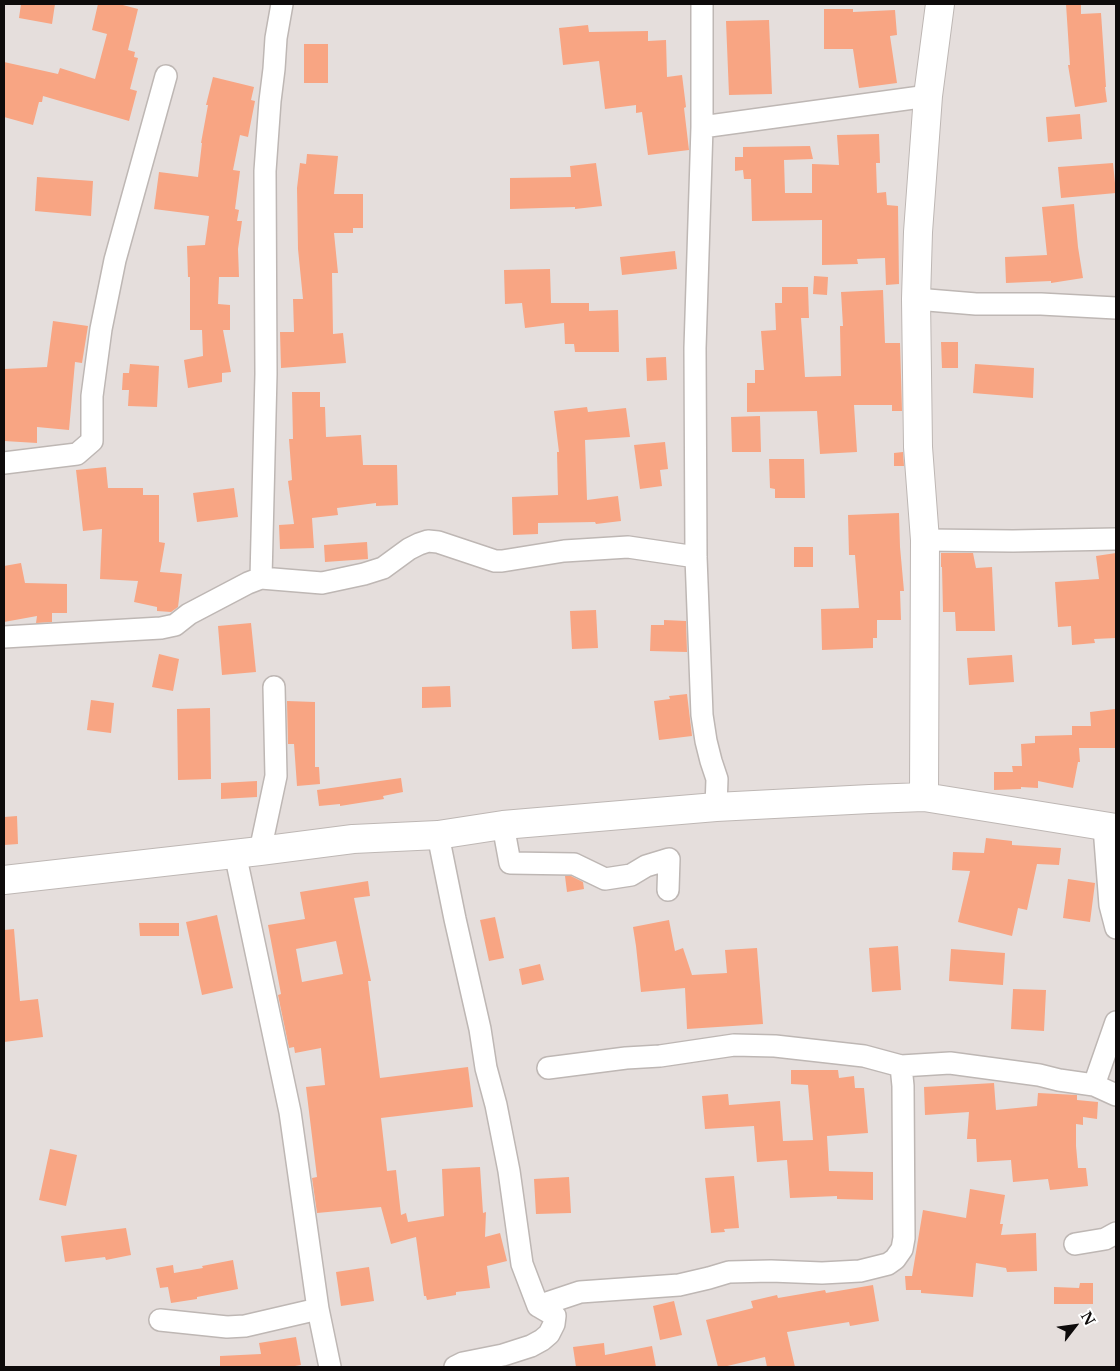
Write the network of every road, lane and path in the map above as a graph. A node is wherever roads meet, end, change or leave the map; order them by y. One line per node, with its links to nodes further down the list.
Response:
1 (282, 4): 13 (street)
2 (702, 4): 6 (street)
3 (940, 4): 5 (main road)
4 (166, 76): 9 (street)
5 (928, 96): 6 (street); 7 (main road)
6 (702, 127): 12 (street)
7 (916, 299): 8 (street); 11 (main road)
8 (1116, 308)
9 (4, 463)
10 (1116, 539): 11 (street)
11 (925, 540): 16 (main road)
12 (696, 557): 13 (street); 17 (street)
13 (261, 578): 14 (street)
14 (4, 637)
15 (274, 687): 21 (street)
16 (924, 797): 17 (main road); 19 (main road)
17 (716, 807): 18 (main road)
18 (503, 825): 20 (main road); 23 (street)
19 (1110, 827): 24 (street)
20 (438, 834): 21 (main road); 32 (street)
21 (248, 852): 22 (main road); 33 (street)
22 (4, 880)
23 (668, 890)
24 (1116, 928)
25 (1116, 1022): 28 (street)
26 (901, 1066): 27 (street); 28 (street); 32 (street)
27 (548, 1068)
28 (1094, 1085): 29 (street)
29 (1116, 1095)
30 (1116, 1233): 31 (street)
31 (1075, 1244)
32 (538, 1306): 36 (street)
33 (318, 1308): 34 (street); 35 (street)
34 (160, 1320)
35 (330, 1367)
36 (455, 1367)

